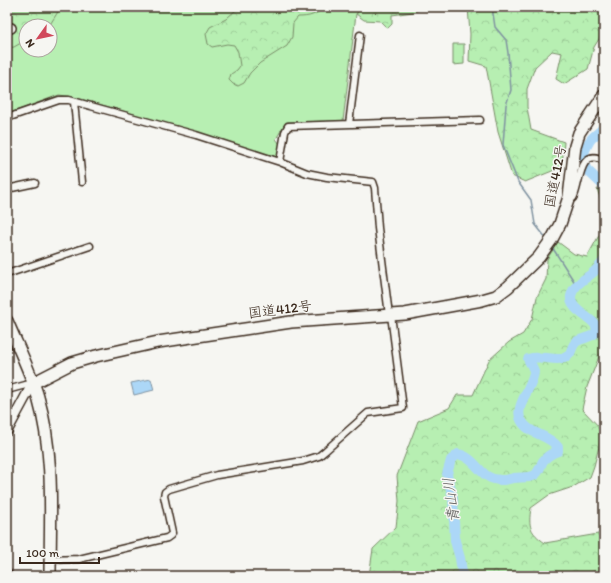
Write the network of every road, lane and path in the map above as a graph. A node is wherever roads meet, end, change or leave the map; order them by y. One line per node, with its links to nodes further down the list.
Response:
1 (360, 34): 6 (street)
2 (604, 94): 12 (highway, 国道412号)
3 (74, 102): 4 (street); 8 (street); 9 (street)
4 (7, 118)
5 (480, 120): 6 (street)
6 (349, 124): 8 (street)
7 (604, 161): 12 (street)
8 (280, 162): 15 (street)
9 (82, 182)
10 (36, 183): 11 (street)
11 (7, 189)
12 (568, 197): 15 (highway, 国道412号)
13 (90, 246): 14 (street)
14 (7, 274)
15 (390, 315): 17 (highway, 国道412号); 20 (street)
16 (7, 321): 17 (highway)
17 (33, 383): 18 (street); 19 (street); 20 (highway)
18 (7, 390)
19 (7, 431)
20 (50, 560): 21 (highway)
21 (50, 576)

